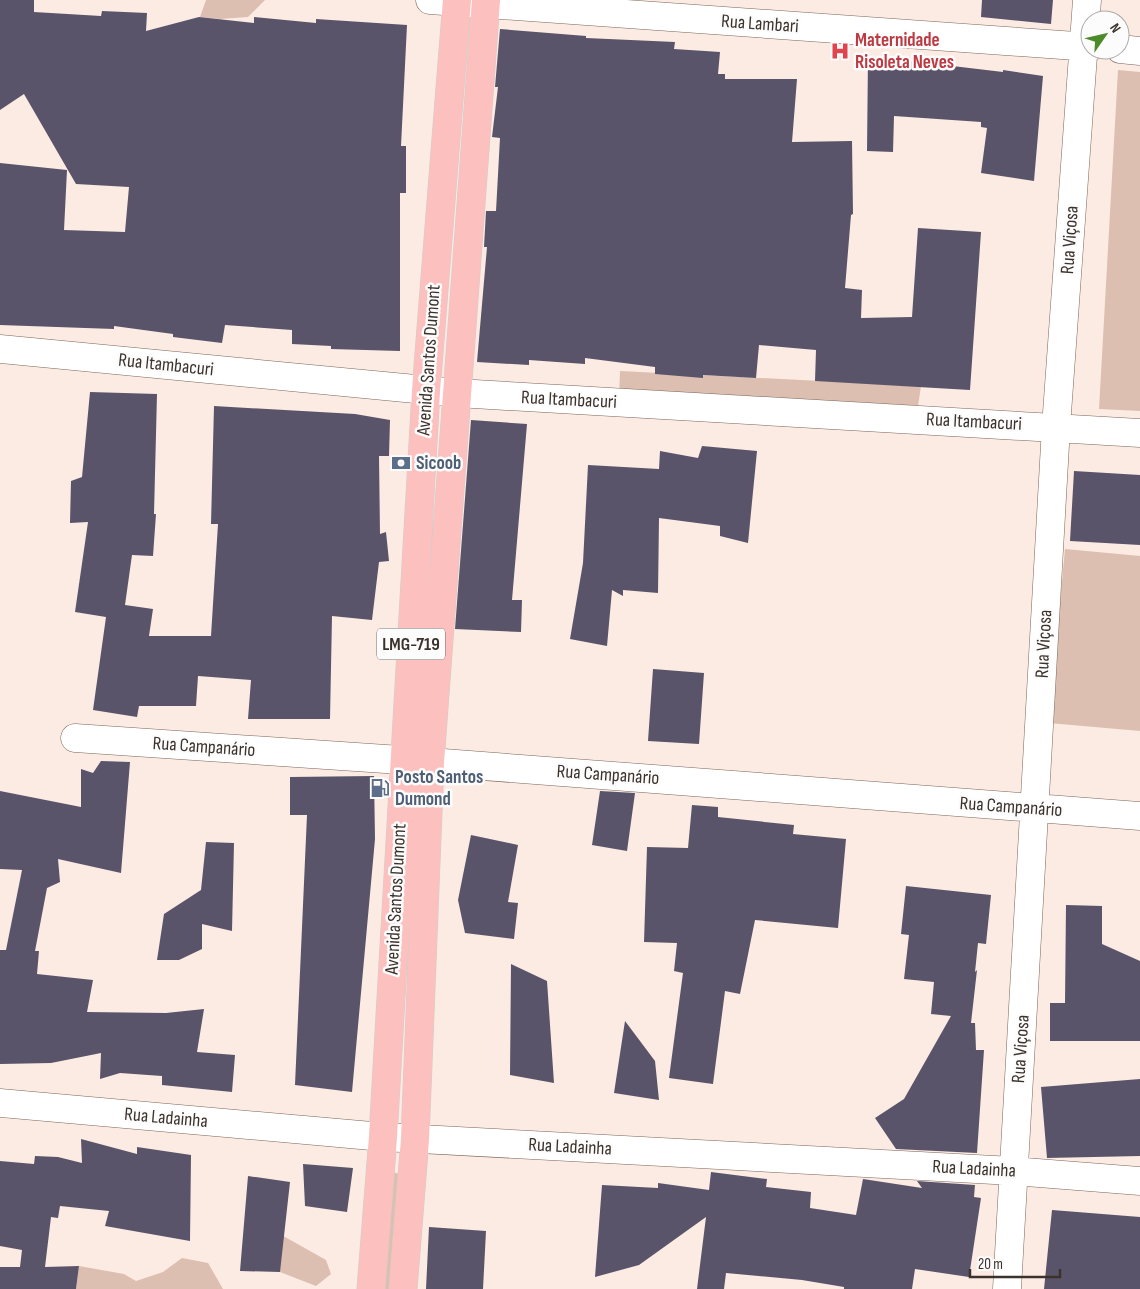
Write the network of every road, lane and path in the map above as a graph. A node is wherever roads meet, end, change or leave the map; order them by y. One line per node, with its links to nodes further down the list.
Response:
1 (430, 0): 2 (street, Rua Lambari)
2 (457, 1): 3 (street, Rua Lambari); 7 (main road, Avenida Santos Dumont / LMG-719)
3 (486, 2): 4 (street, Rua Lambari); 8 (main road, Avenida Santos Dumont / LMG-719)
4 (1080, 45)
5 (1086, 60): 9 (street, Rua Viçosa)
6 (0, 349): 7 (street, Rua Itambacuri)
7 (426, 391): 8 (street, Rua Itambacuri); 12 (main road, Avenida Santos Dumont / LMG-719)
8 (457, 393): 9 (street, Rua Itambacuri); 12 (main road, Avenida Santos Dumont / LMG-719)
9 (1056, 427): 10 (street, Rua Itambacuri); 13 (street, Rua Viçosa)
10 (1140, 433)
11 (75, 738): 12 (street, Rua Campanário)
12 (417, 761): 13 (street, Rua Campanário); 16 (main road, Avenida Santos Dumont / LMG-719); 17 (main road, Avenida Santos Dumont / LMG-719)
13 (1035, 808): 14 (street, Rua Campanário); 18 (street, Rua Viçosa)
14 (1140, 816)
15 (0, 1103): 16 (street, Rua Ladainha)
16 (383, 1137): 17 (street, Rua Ladainha); 20 (main road, Avenida Santos Dumont / LMG-719)
17 (415, 1139): 18 (street, Rua Ladainha); 21 (main road, Avenida Santos Dumont / LMG-719)
18 (1013, 1170): 19 (street, Rua Ladainha); 22 (street, Rua Viçosa)
19 (1140, 1181)
20 (371, 1289)
21 (404, 1289)
22 (1007, 1289)

